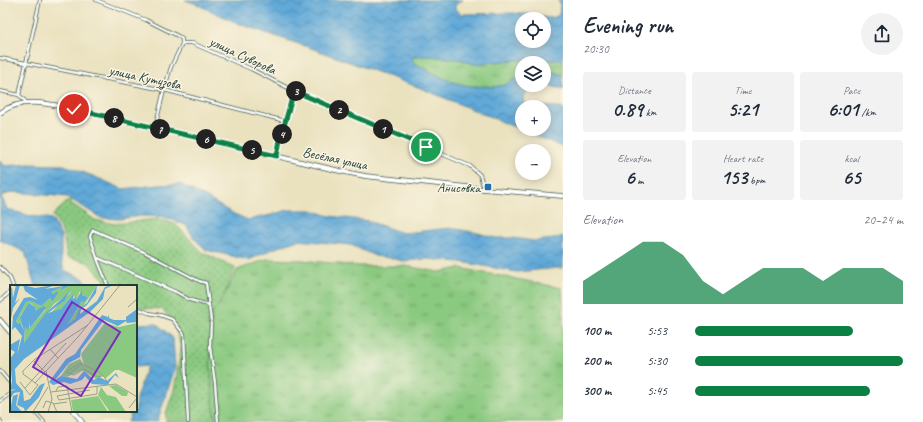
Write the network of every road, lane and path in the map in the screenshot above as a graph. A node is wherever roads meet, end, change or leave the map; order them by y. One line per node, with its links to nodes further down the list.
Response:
1 (40, 0): 5 (street)
2 (96, 0): 3 (street)
3 (182, 44): 6 (street); 8 (street, улица Суворова)
4 (0, 58): 5 (street, улица Кутузова)
5 (25, 64): 6 (street, улица Кутузова); 9 (street)
6 (164, 90): 12 (street, улица Кутузова); 13 (street)
7 (0, 91): 9 (street)
8 (294, 91): 12 (street); 15 (street, улица Суворова)
9 (19, 95): 10 (street)
10 (27, 103): 11 (main road, Весёлая улица); 13 (main road, Весёлая улица)
11 (0, 113)
12 (285, 121): 14 (street)
13 (155, 128): 14 (main road, Весёлая улица)
14 (277, 156): 15 (main road, Весёлая улица)
15 (484, 189): 16 (main road, Весёлая улица)
16 (563, 196)
17 (97, 258): 20 (street); 23 (street); 23 (street)
18 (0, 266): 19 (street)
19 (13, 285)
20 (108, 285)
21 (10, 292): 22 (street)
22 (0, 301)
23 (209, 305): 36 (street)
24 (137, 308): 35 (street)
25 (0, 320): 26 (main road)
26 (10, 332)
27 (0, 371): 28 (street)
28 (10, 383)
29 (10, 393): 30 (street)
30 (0, 401)
31 (35, 412): 33 (street)
32 (75, 412): 34 (main road)
33 (44, 422)
34 (82, 422)
35 (188, 422)
36 (218, 422)

